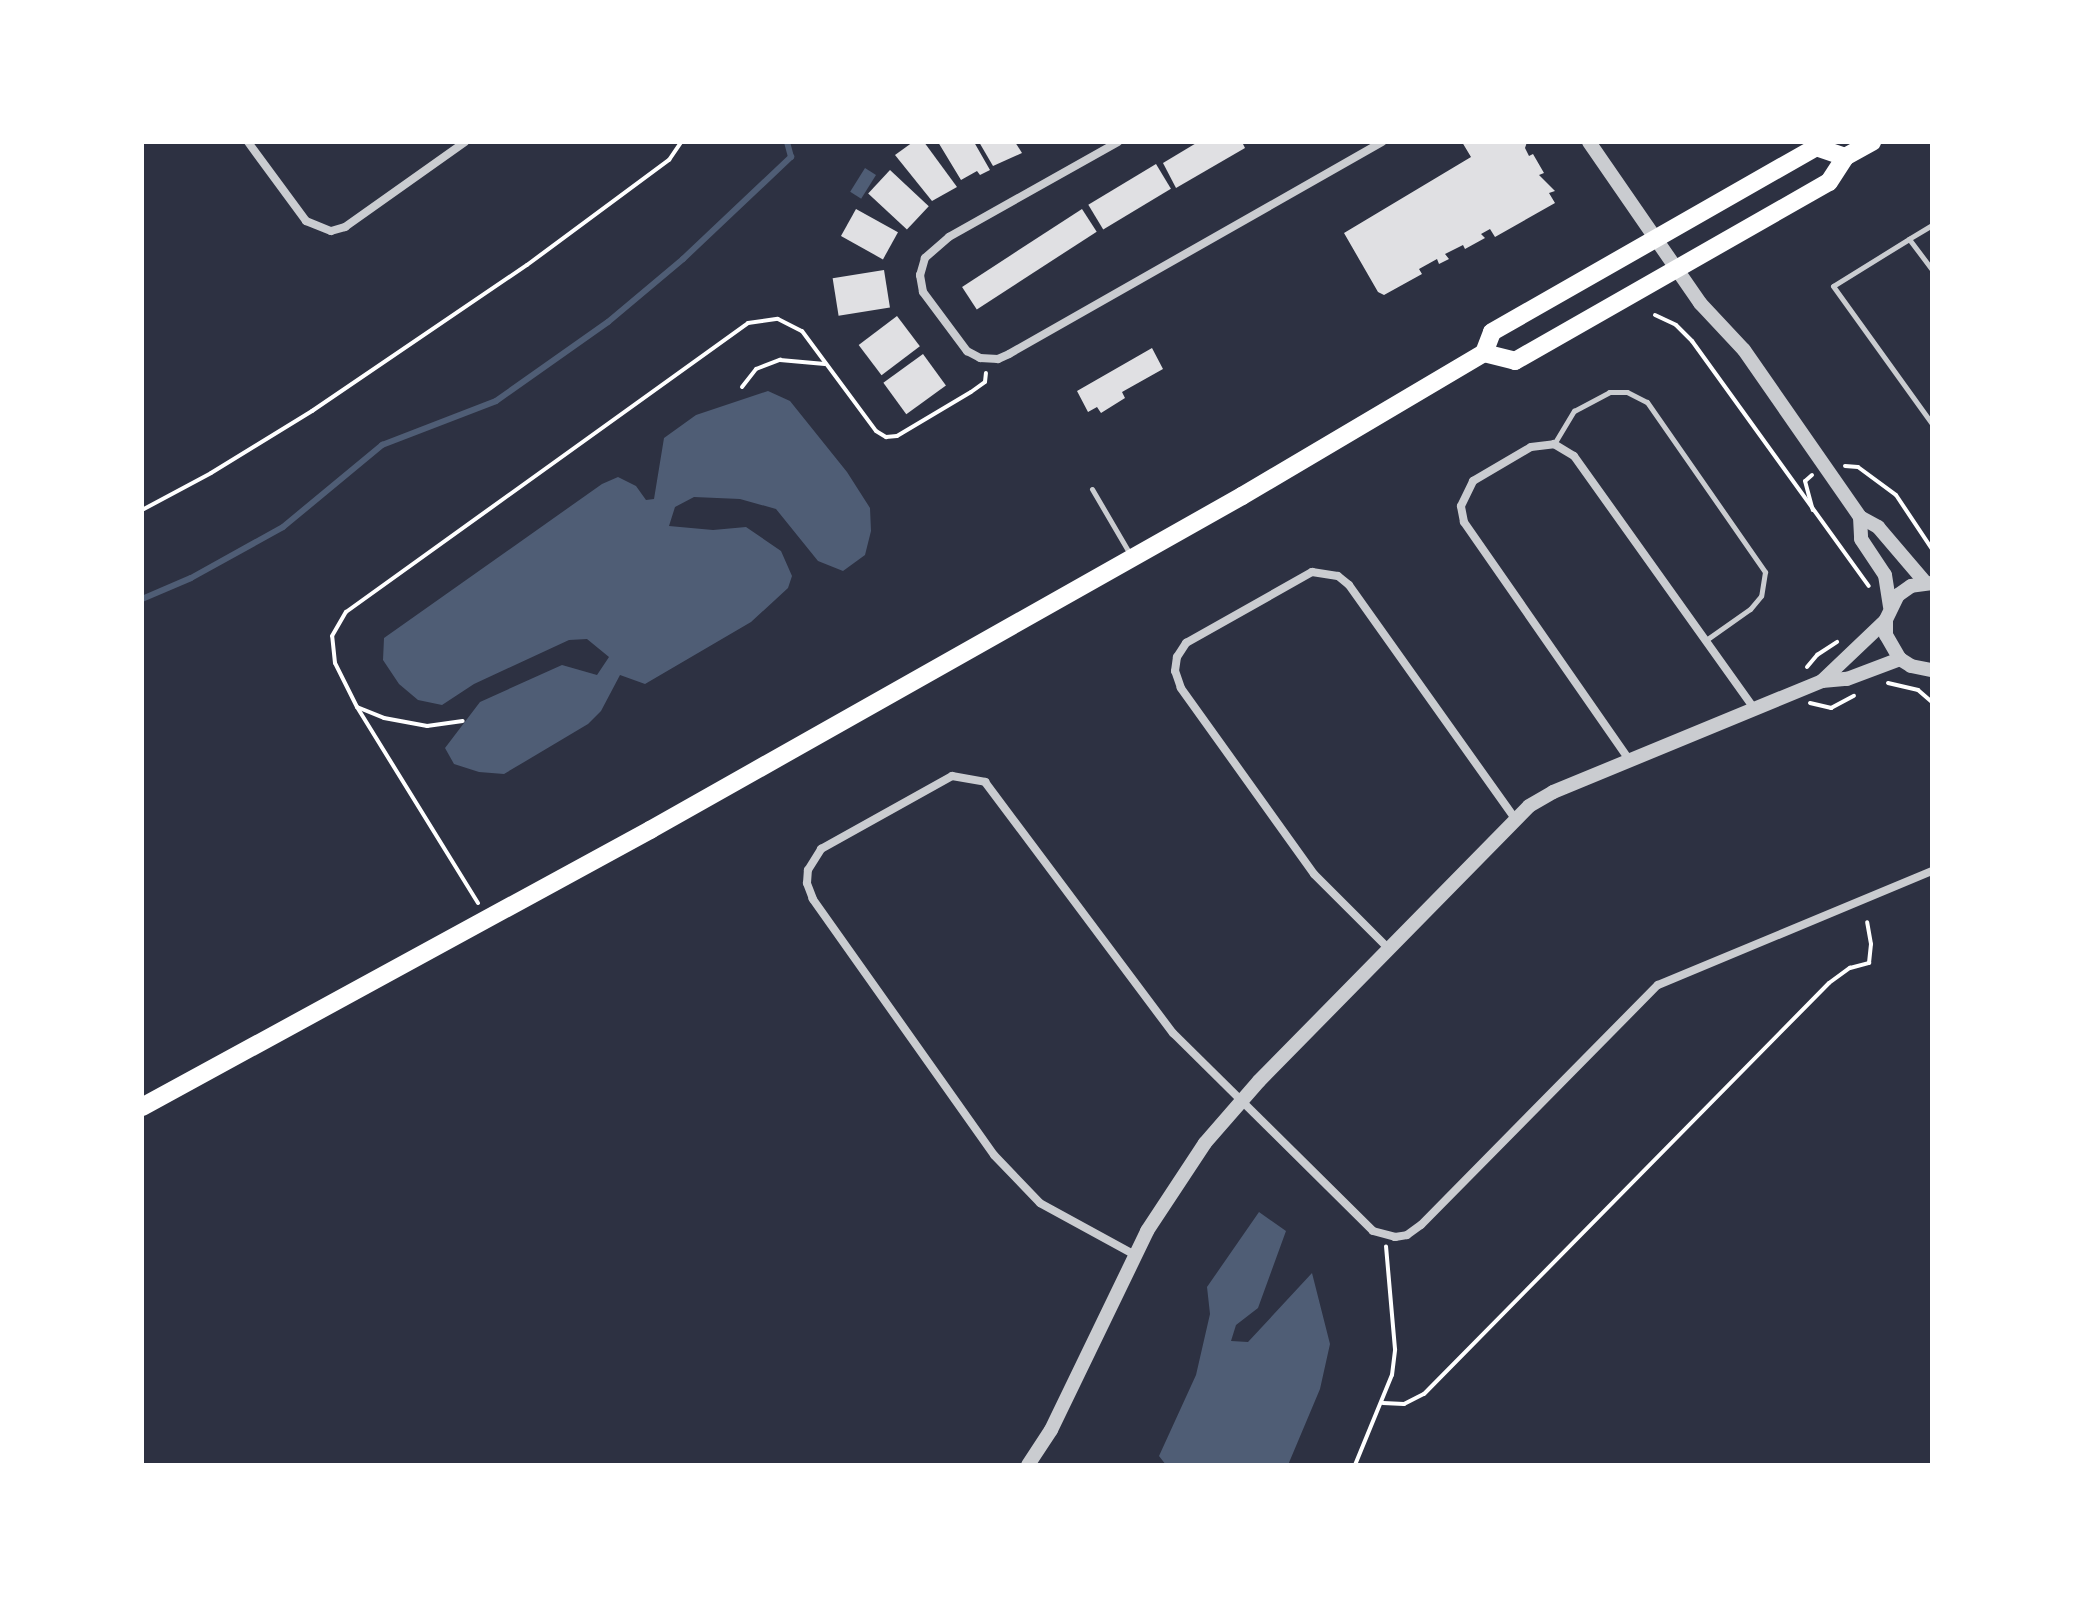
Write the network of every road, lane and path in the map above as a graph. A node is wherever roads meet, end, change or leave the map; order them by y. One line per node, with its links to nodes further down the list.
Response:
1 (248, 142): 2 (street)
2 (465, 142)
3 (681, 142): 23 (path)
4 (1118, 142): 16 (street)
5 (1382, 142): 16 (street)
6 (1589, 142): 10 (street)
7 (1872, 142): 8 (main road)
8 (1845, 157): 10 (main road); 12 (main road)
9 (1932, 225): 11 (lane)
10 (1657, 239): 12 (street); 15 (main road)
11 (1909, 239): 13 (lane); 19 (lane)
12 (1677, 268): 15 (main road); 21 (street)
13 (1932, 270)
14 (1655, 315): 24 (path)
15 (1484, 353): 27 (main road)
16 (988, 359): 17 (path)
17 (825, 364): 18 (path); 40 (path)
18 (742, 387)
19 (1932, 424)
20 (1554, 444): 32 (street); 32 (lane); 44 (street)
21 (1824, 464): 24 (path); 25 (street); 26 (path)
22 (1092, 489): 27 (lane)
23 (142, 510)
24 (1815, 515): 29 (path)
25 (1860, 517): 28 (street); 30 (street)
26 (1932, 549)
27 (1133, 558): 47 (main road)
28 (1928, 582): 30 (street)
29 (1871, 589)
30 (1888, 614): 34 (street); 36 (street)
31 (1843, 638): 33 (path)
32 (1706, 640): 42 (street)
33 (1817, 655)
34 (1900, 659): 35 (street); 36 (street)
35 (1930, 672)
36 (1822, 681): 42 (street)
37 (1879, 684): 39 (path)
38 (1863, 691): 41 (path)
39 (1932, 702)
40 (357, 707): 43 (path); 47 (path)
41 (1831, 708)
42 (1755, 710): 44 (street)
43 (463, 721)
44 (1630, 761): 45 (street)
45 (1515, 819): 49 (street); 49 (street)
46 (1932, 871): 52 (street)
47 (487, 919): 51 (main road)
48 (1867, 922): 54 (path)
49 (1389, 949): 50 (street)
50 (1241, 1100): 52 (street); 53 (street); 53 (street)
51 (142, 1107)
52 (1386, 1236): 54 (path)
53 (1135, 1255): 55 (street)
54 (1383, 1403): 56 (path)
55 (1028, 1465)
56 (1355, 1465)

